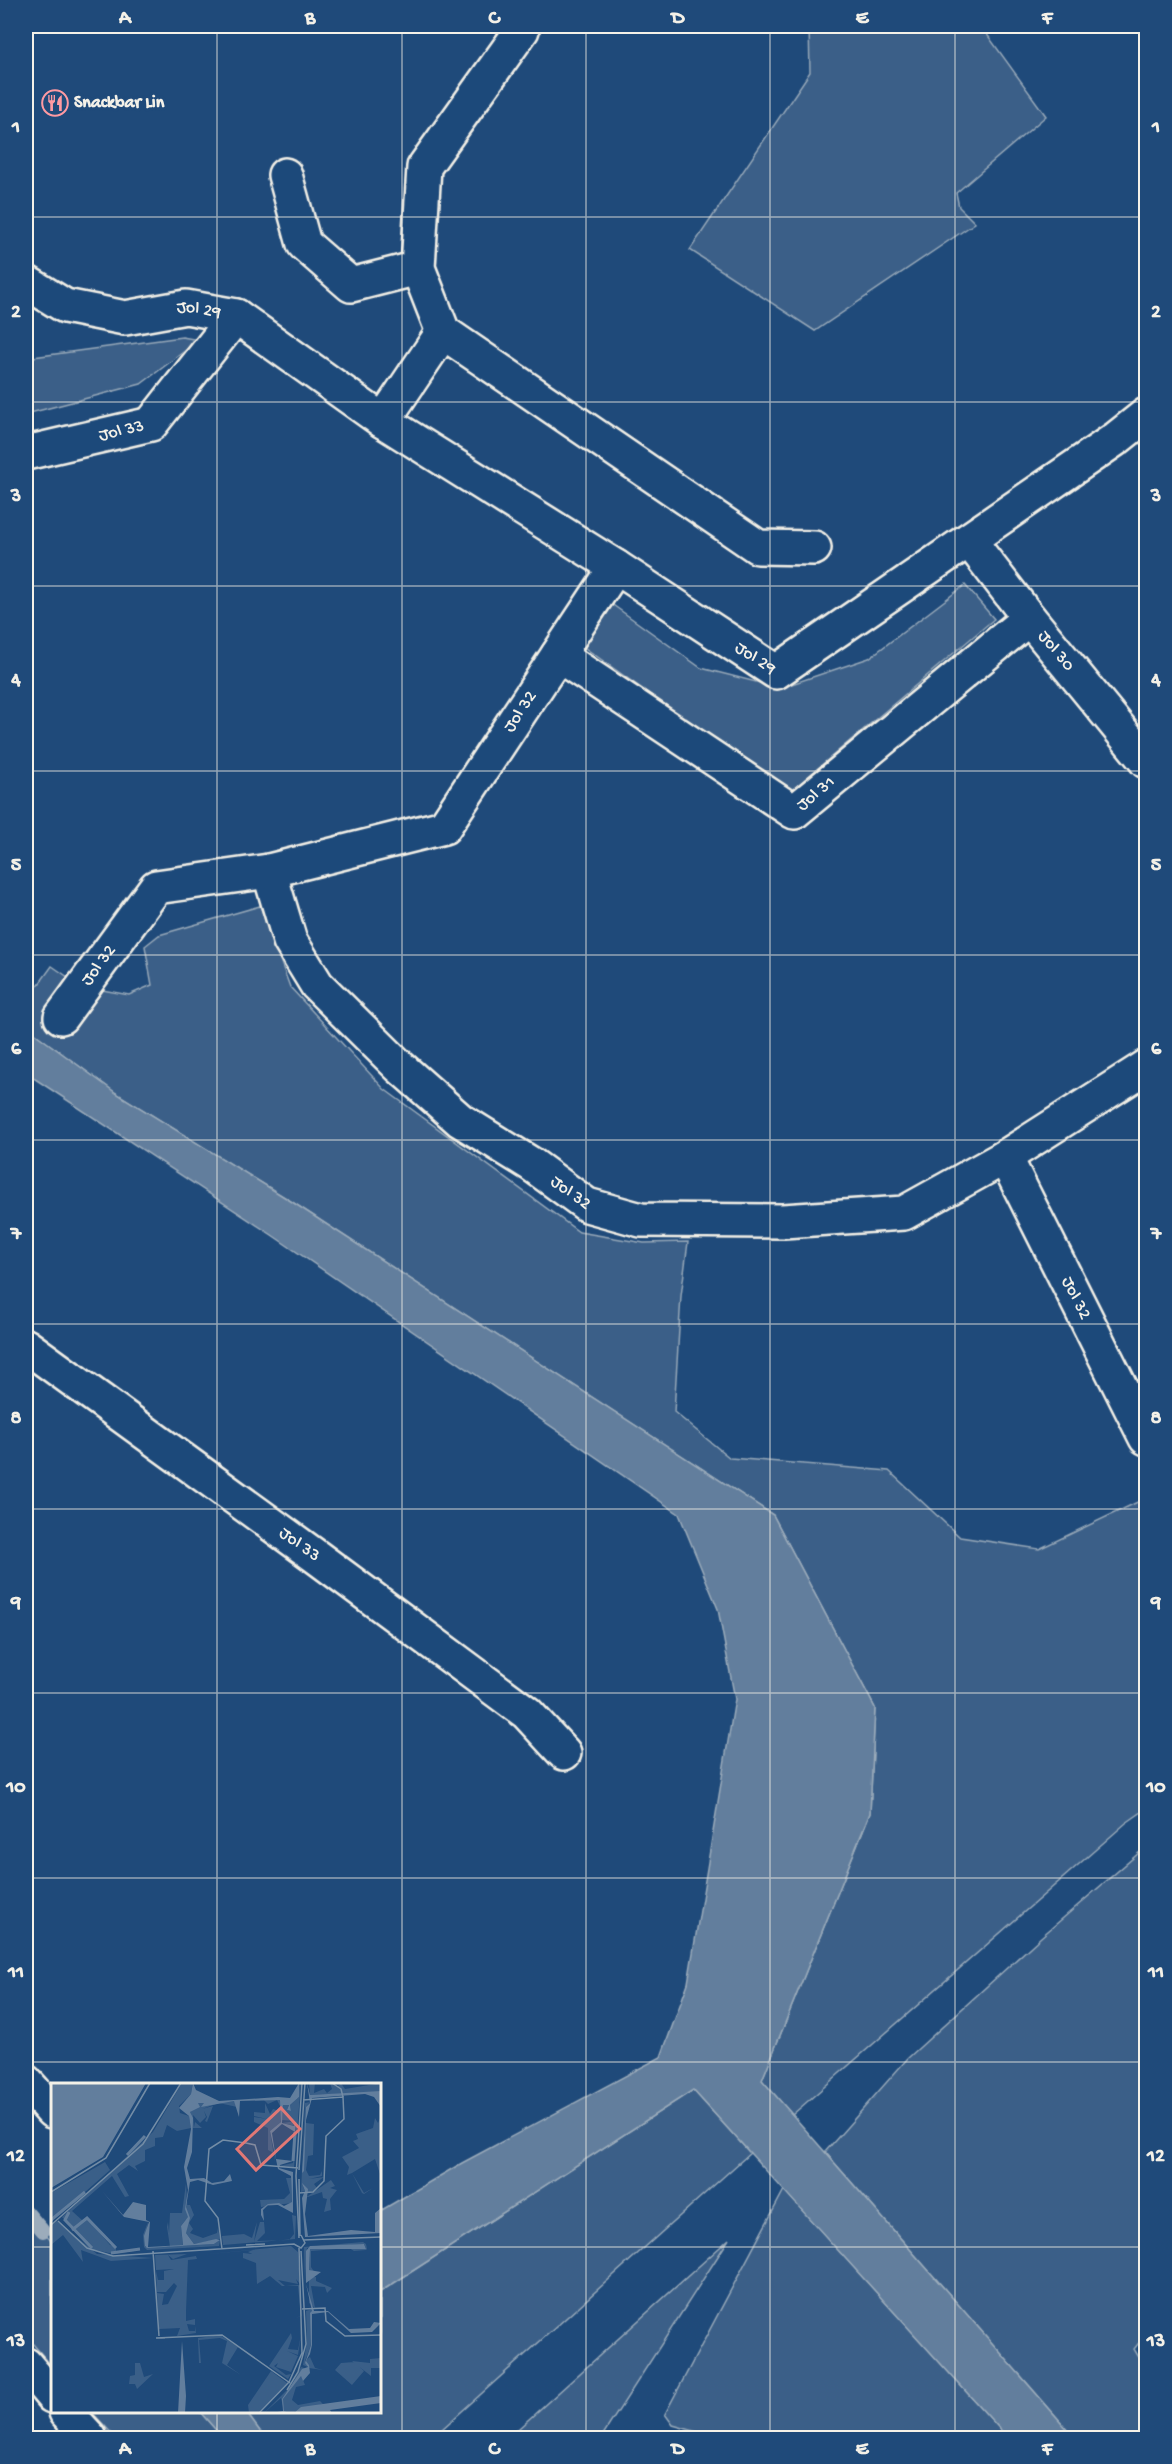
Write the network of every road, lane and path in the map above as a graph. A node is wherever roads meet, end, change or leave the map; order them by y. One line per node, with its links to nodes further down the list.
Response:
1 (522, 30): 3 (street)
2 (285, 174): 3 (street)
3 (418, 268): 6 (street)
4 (26, 282): 5 (street, Jol 29)
5 (236, 316): 8 (street, Jol 29); 9 (street, Jol 33)
6 (443, 332): 8 (street); 11 (street)
7 (1146, 415): 10 (street, Jol 29)
8 (383, 421): 12 (street, Jol 29)
9 (26, 453)
10 (969, 540): 12 (street, Jol 29); 13 (street, Jol 30)
11 (814, 548)
12 (616, 567): 14 (street, Jol 32)
13 (1029, 618): 14 (street, Jol 31); 15 (street, Jol 30)
14 (558, 655): 16 (street, Jol 32)
15 (1146, 761)
16 (269, 872): 17 (street, Jol 32); 19 (street, Jol 32)
17 (61, 1017)
18 (1146, 1066): 19 (street, Jol 32)
19 (1005, 1157): 21 (street, Jol 32)
20 (26, 1346): 22 (street, Jol 33)
21 (1146, 1438)
22 (564, 1753)
23 (26, 2082): 24 (street)
24 (51, 2110)
25 (26, 2366): 26 (street)
26 (51, 2395)
27 (67, 2413): 28 (street)
28 (90, 2439)

